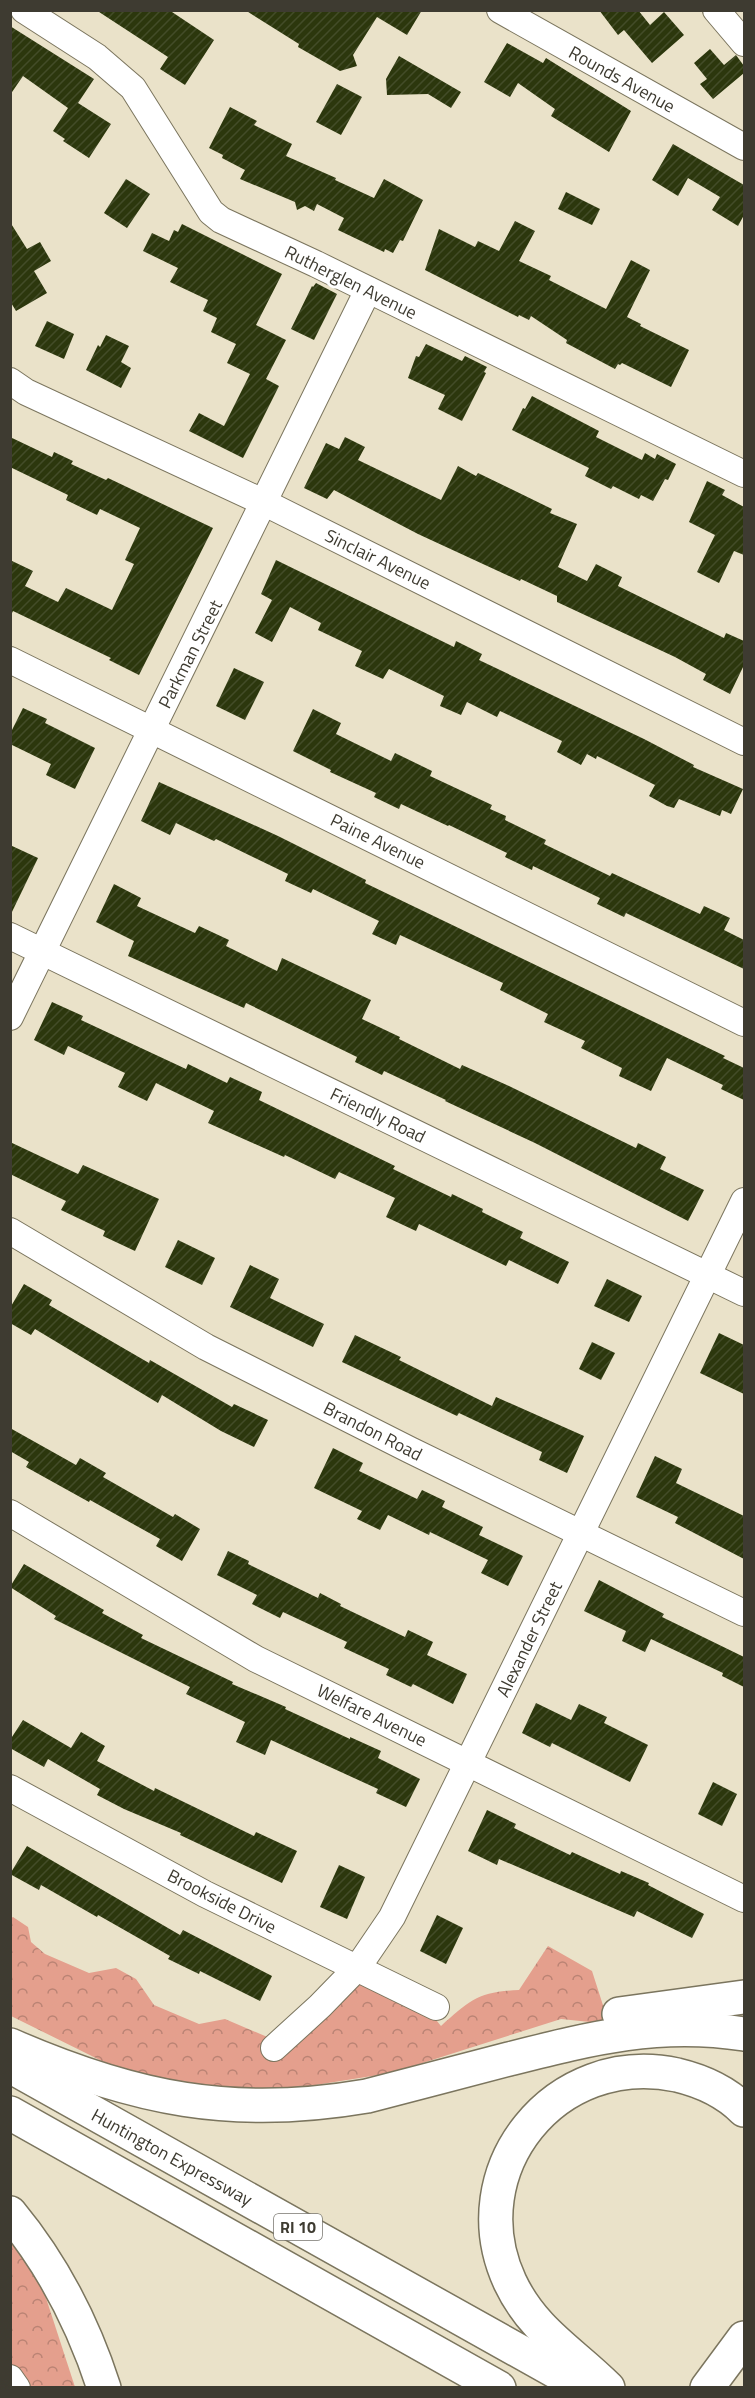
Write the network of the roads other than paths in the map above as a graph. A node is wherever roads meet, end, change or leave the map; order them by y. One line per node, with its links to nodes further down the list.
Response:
1 (24, 10): 6 (street, Rutherglen Avenue)
2 (500, 10): 5 (street, Rounds Avenue)
3 (716, 10): 4 (street)
4 (744, 43)
5 (744, 147)
6 (368, 290): 8 (street, Rutherglen Avenue); 9 (street, Parkman Street)
7 (10, 381): 9 (street, Sinclair Avenue)
8 (744, 474)
9 (265, 503): 11 (street, Parkman Street); 12 (street, Sinclair Avenue)
10 (10, 660): 11 (street, Paine Avenue)
11 (152, 729): 14 (street, Parkman Street); 16 (street, Paine Avenue)
12 (744, 742)
13 (10, 936): 14 (street, Friendly Road)
14 (43, 952): 15 (street, Parkman Street); 19 (street, Friendly Road)
15 (10, 1017)
16 (744, 1023)
17 (744, 1201): 19 (street, Alexander Street)
18 (10, 1232): 22 (street, Brandon Road)
19 (708, 1275): 20 (street, Friendly Road); 22 (street, Alexander Street)
20 (744, 1293)
21 (10, 1513): 24 (street, Welfare Avenue)
22 (581, 1534): 23 (street, Brandon Road); 24 (street, Alexander Street)
23 (744, 1613)
24 (468, 1762): 26 (street, Welfare Avenue); 27 (street, Alexander Street)
25 (10, 1788): 27 (street, Brookside Drive)
26 (744, 1899)
27 (358, 1967): 29 (street, Brookside Drive); 32 (street, Alexander Street)
28 (744, 1997): 34 (highway)
29 (436, 2007)
30 (744, 2034): 34 (highway)
31 (10, 2045): 34 (highway)
32 (274, 2048)
33 (10, 2066): 46 (highway, Huntington Expressway / RI 10)
34 (367, 2096)
35 (744, 2110): 47 (highway)
36 (10, 2113): 45 (highway, RI 10)
37 (10, 2213): 44 (highway)
38 (10, 2220): 43 (highway)
39 (744, 2338): 48 (highway)
40 (744, 2364): 49 (highway)
41 (10, 2378): 42 (street)
42 (17, 2388)
43 (80, 2388)
44 (104, 2388)
45 (499, 2388)
46 (585, 2388)
47 (608, 2388)
48 (706, 2388)
49 (721, 2388)

